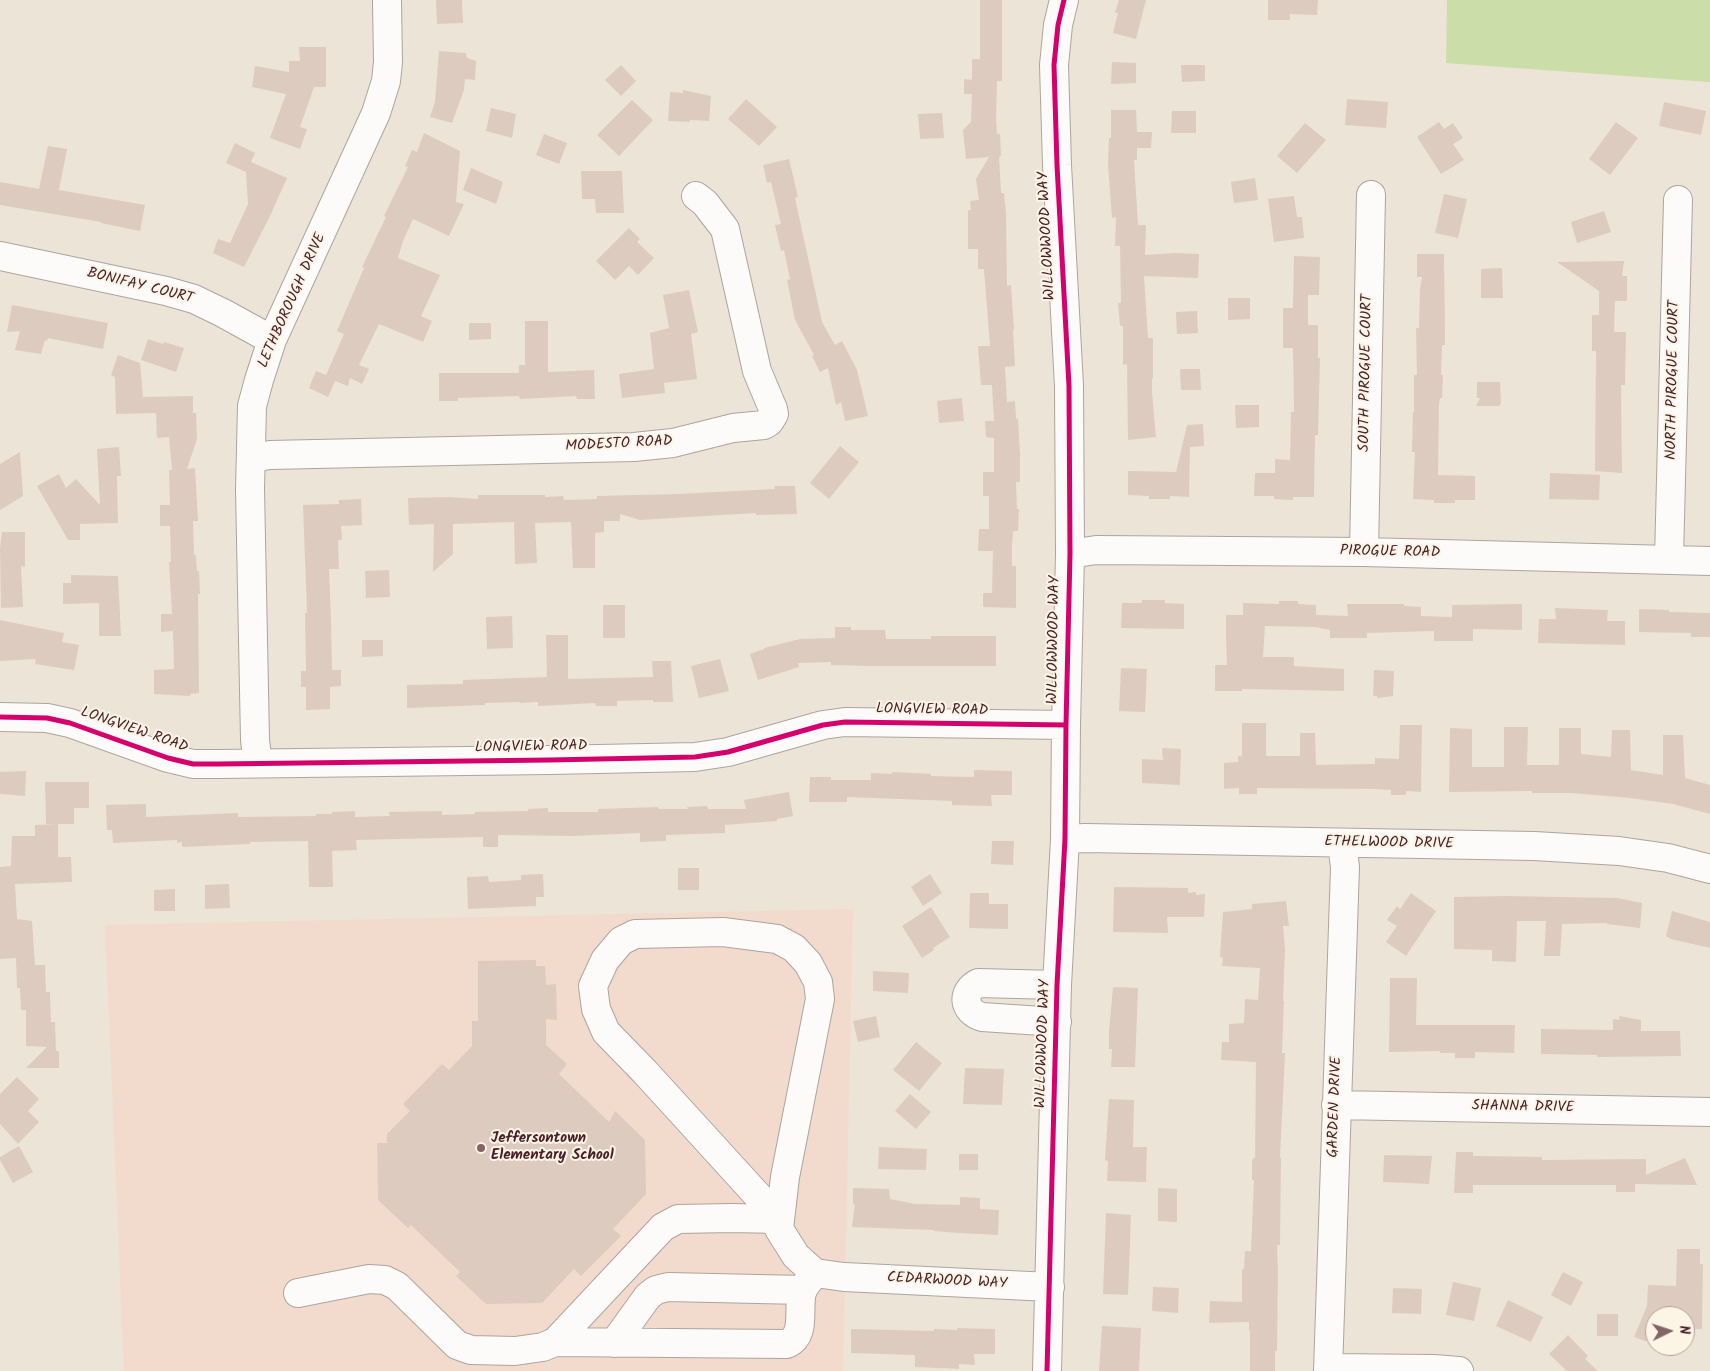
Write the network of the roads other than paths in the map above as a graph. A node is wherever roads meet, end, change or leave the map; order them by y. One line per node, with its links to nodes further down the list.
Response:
1 (387, 0): 7 (street, LETHBOROUGH DRIVE)
2 (1064, 0): 10 (street, WILLOWWOOD WAY)
3 (1371, 195): 9 (street, SOUTH PIROGUE COURT)
4 (696, 196): 8 (street, MODESTO ROAD)
5 (1678, 200): 11 (street, NORTH PIROGUE COURT)
6 (0, 256): 7 (street, BONIFAY COURT)
7 (272, 340): 8 (street, LETHBOROUGH DRIVE)
8 (251, 458): 15 (street, LETHBOROUGH DRIVE)
9 (1364, 552): 10 (street, PIROGUE ROAD); 11 (street, PIROGUE ROAD)
10 (1070, 554): 14 (street, WILLOWWOOD WAY)
11 (1669, 559): 12 (street, PIROGUE ROAD)
12 (1710, 560)
13 (0, 717): 15 (street, LONGVIEW ROAD)
14 (1066, 725): 15 (street, LONGVIEW ROAD); 16 (street, WILLOWWOOD WAY)
15 (258, 763)
16 (1065, 839): 17 (street, ETHELWOOD DRIVE); 19 (street, WILLOWWOOD WAY)
17 (1342, 843): 18 (street, ETHELWOOD DRIVE); 21 (street, GARDEN DRIVE)
18 (1710, 870)
19 (1057, 985): 20 (street, WILLOWWOOD WAY); 20 (street)
20 (1057, 1022): 25 (street, WILLOWWOOD WAY)
21 (1336, 1105): 22 (street, SHANNA DRIVE); 29 (street, GARDEN DRIVE)
22 (1710, 1112)
23 (779, 1220): 23 (street); 24 (street); 27 (street)
24 (809, 1282): 25 (street, CEDARWOOD WAY); 28 (street, CEDARWOOD WAY); 28 (street)
25 (1050, 1287): 30 (street, WILLOWWOOD WAY)
26 (298, 1293): 27 (street)
27 (555, 1342): 28 (street)
28 (614, 1343)
29 (1328, 1369): 31 (street)
30 (1047, 1371)
31 (1459, 1371)

